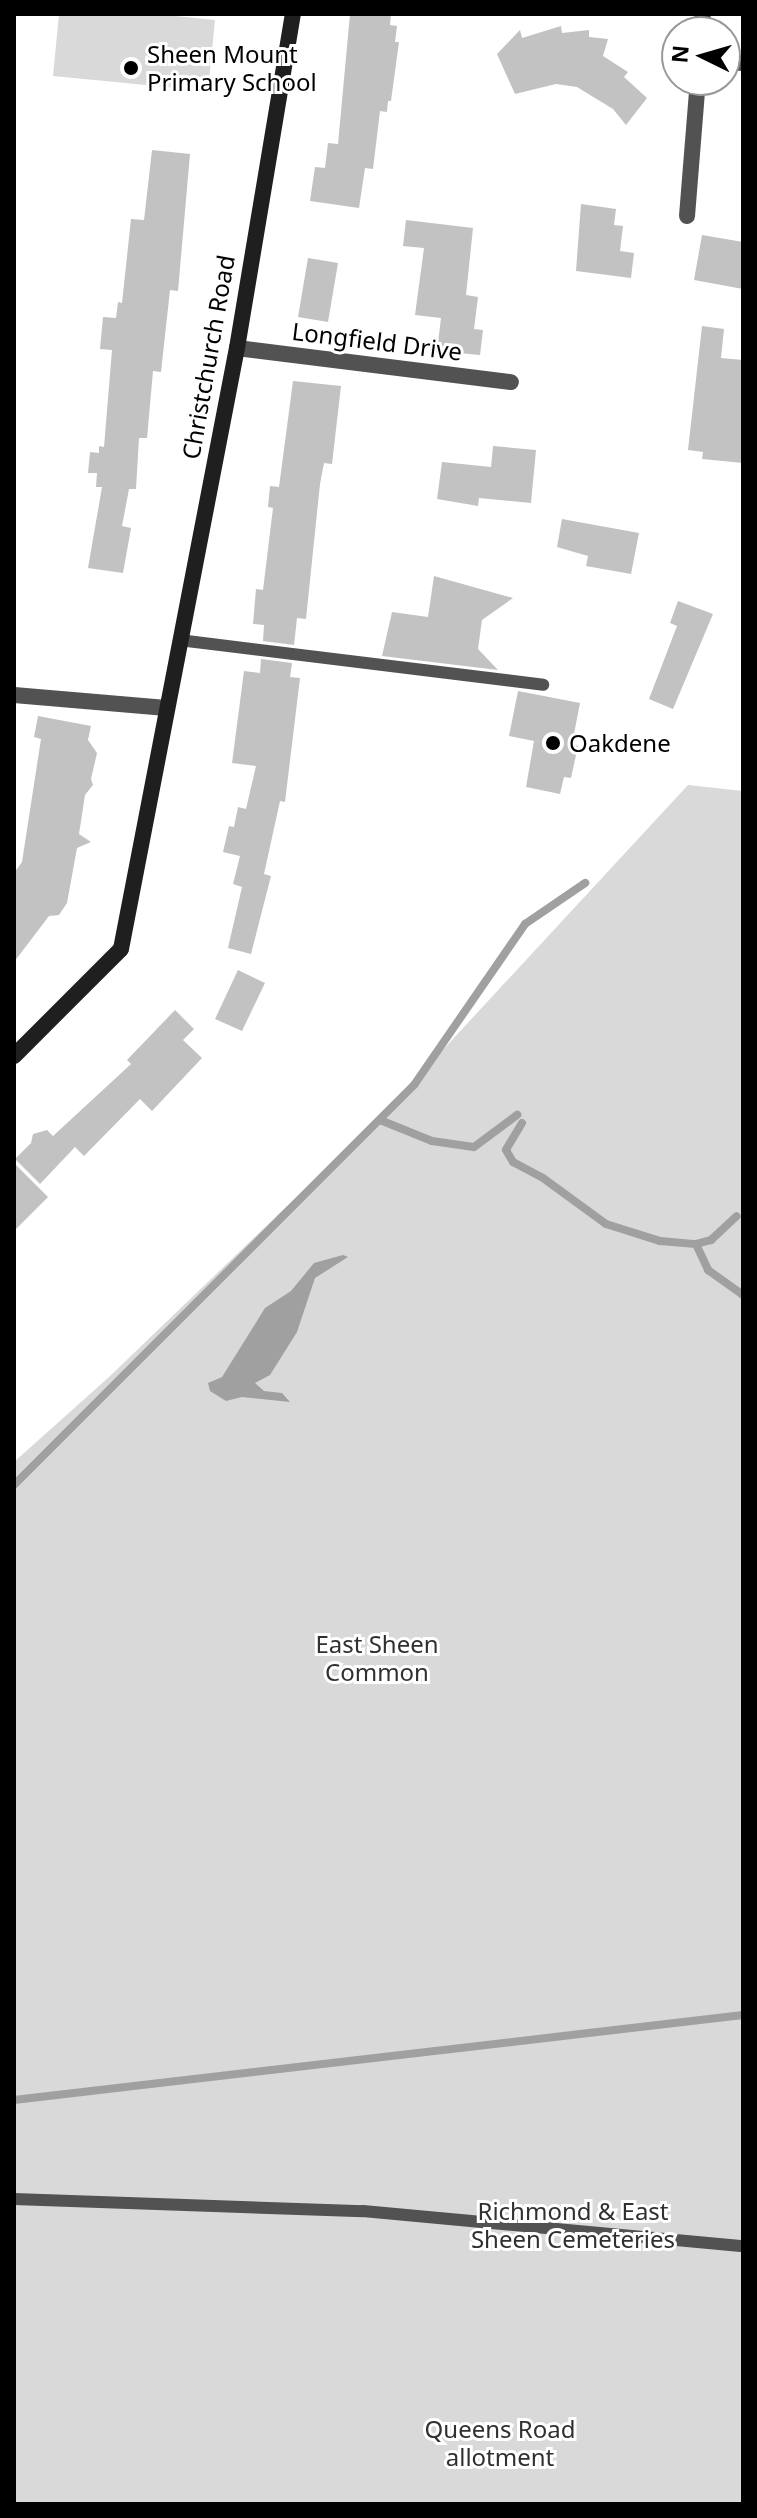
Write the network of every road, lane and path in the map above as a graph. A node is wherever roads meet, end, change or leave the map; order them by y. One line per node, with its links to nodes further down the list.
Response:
1 (293, 14): 4 (street, Christchurch Road)
2 (697, 96): 3 (street)
3 (687, 216)
4 (237, 348): 5 (street, Longfield Drive); 6 (street, Christchurch Road)
5 (511, 382)
6 (179, 640): 7 (lane); 9 (street, Christchurch Road)
7 (543, 685)
8 (14, 695): 9 (street)
9 (166, 708): 10 (street, Christchurch Road)
10 (14, 1056)
11 (14, 2199): 12 (lane)
12 (743, 2246)

